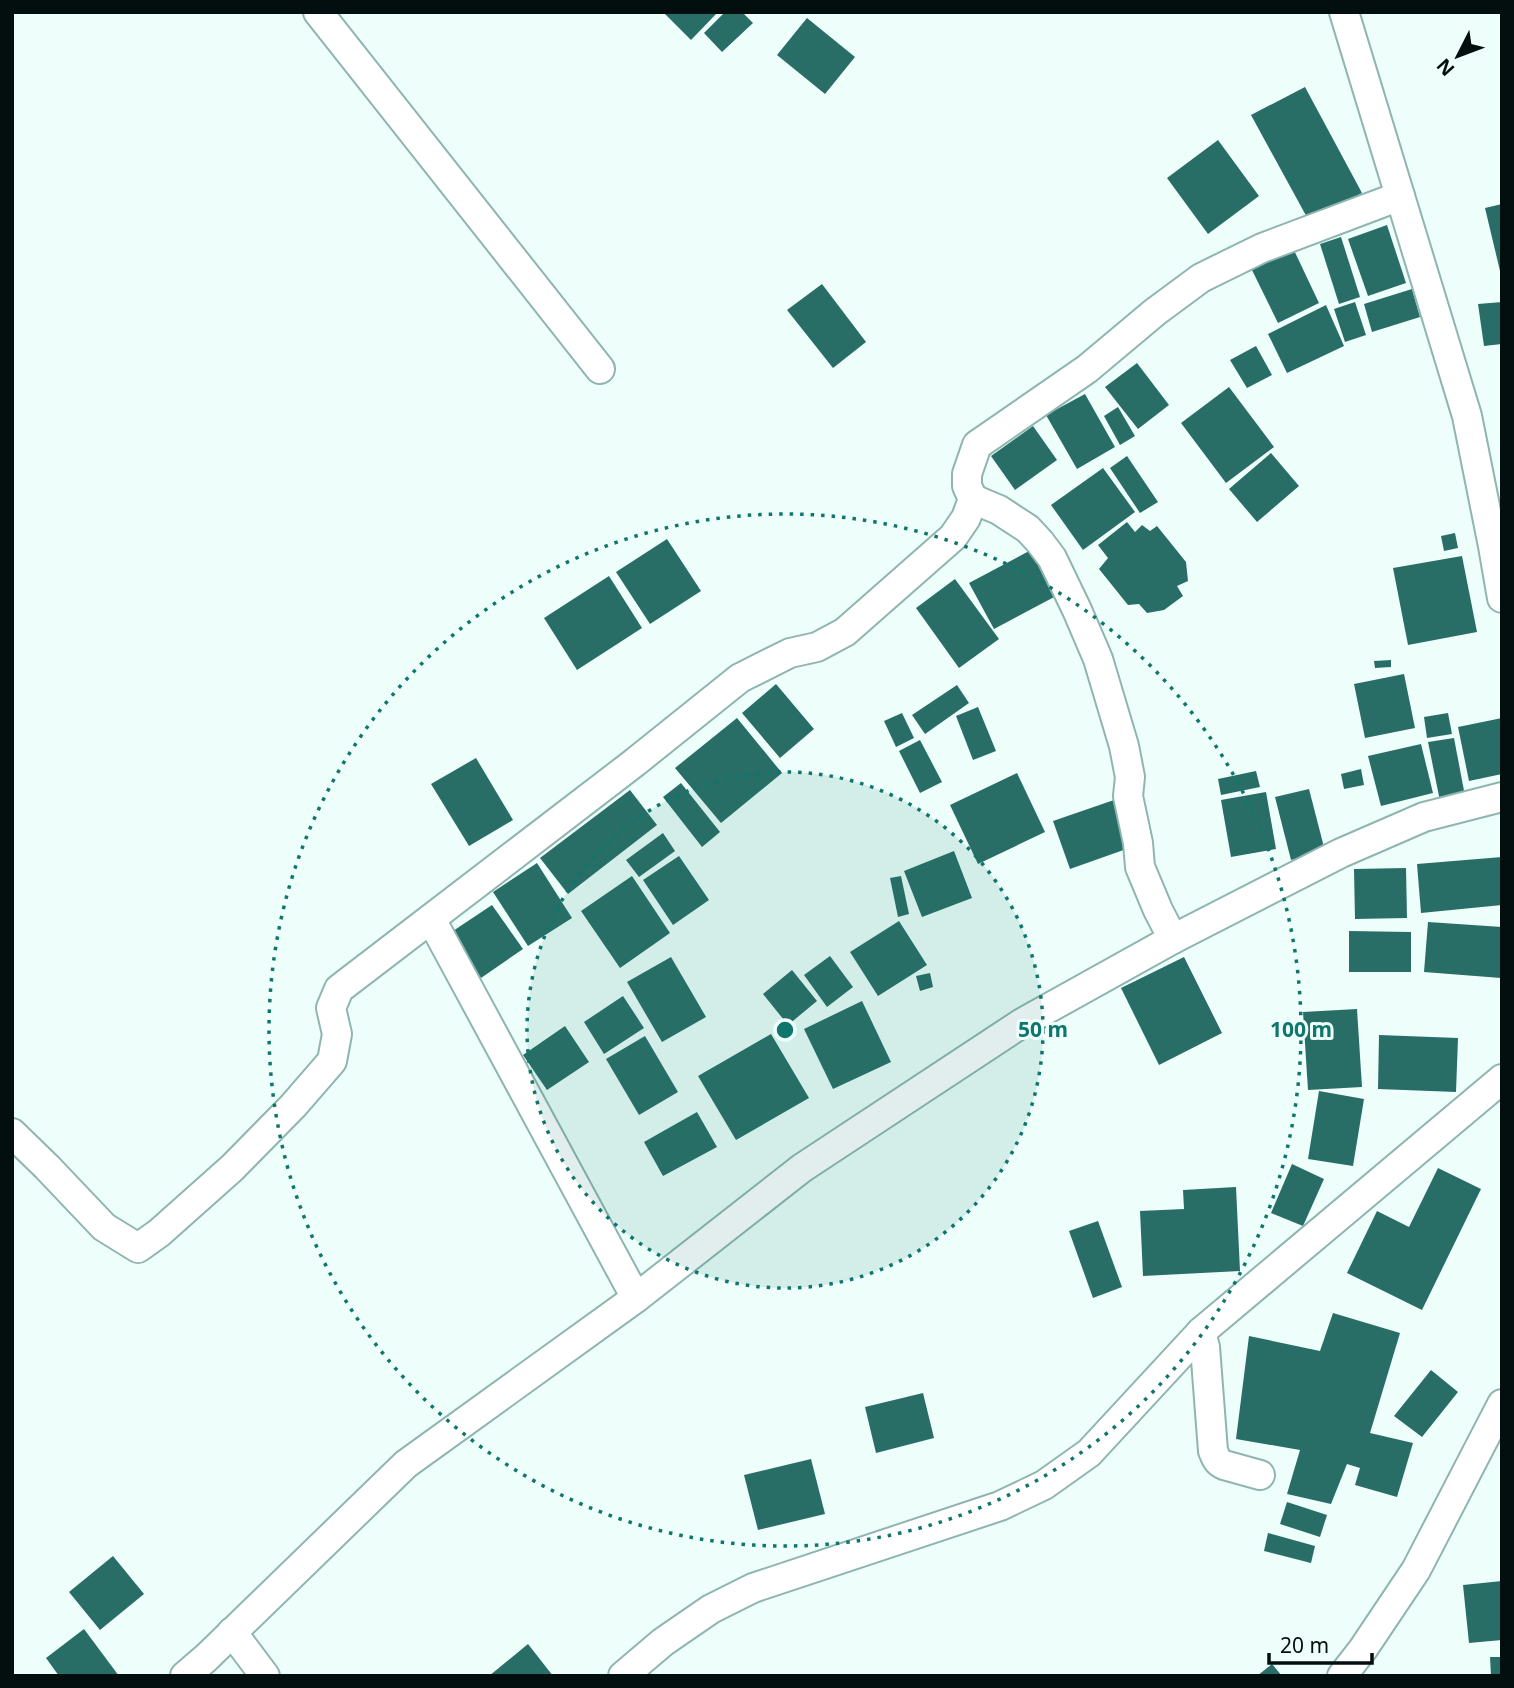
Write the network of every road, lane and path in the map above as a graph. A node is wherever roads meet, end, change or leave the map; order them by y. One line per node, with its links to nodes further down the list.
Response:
1 (318, 12): 4 (street)
2 (1344, 12): 3 (street)
3 (1399, 196): 5 (street); 6 (street)
4 (600, 369)
5 (973, 499): 8 (street); 9 (street)
6 (1502, 598)
7 (1502, 797): 9 (street)
8 (431, 919): 11 (street); 12 (street)
9 (1173, 939): 12 (street)
10 (1502, 1079): 13 (street)
11 (12, 1133)
12 (636, 1298): 16 (street)
13 (1201, 1332): 15 (street); 19 (street)
14 (1502, 1404): 20 (street)
15 (1260, 1475)
16 (232, 1632): 17 (street); 18 (street)
17 (185, 1676)
18 (265, 1676)
19 (623, 1676)
20 (1342, 1676)

